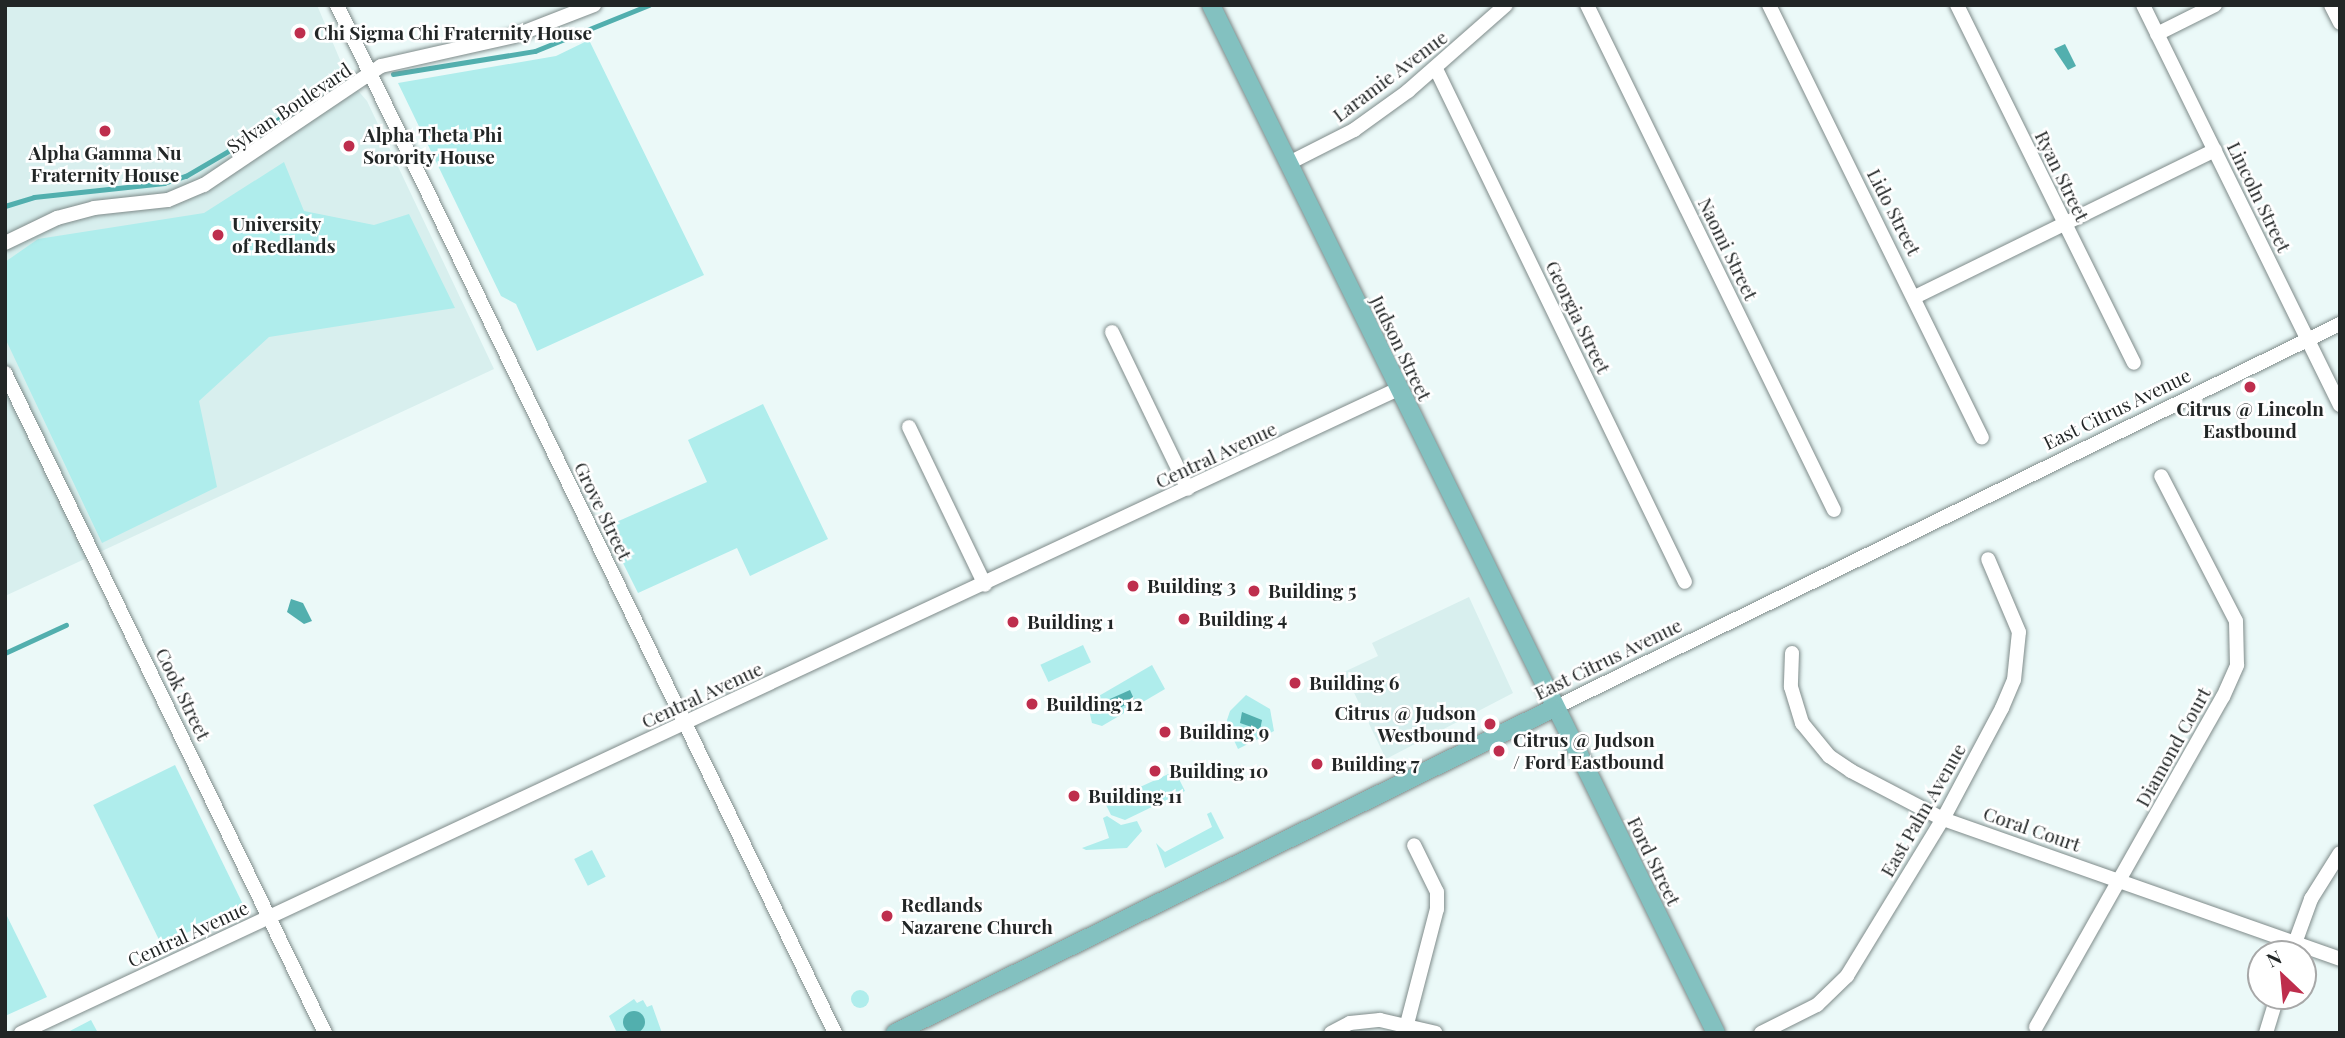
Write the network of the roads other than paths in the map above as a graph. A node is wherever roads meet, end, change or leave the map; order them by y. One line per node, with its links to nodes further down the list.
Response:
1 (337, 5): 14 (street, Grove Street)
2 (594, 5): 14 (street, Sylvan Boulevard)
3 (1211, 5): 16 (main road, Judson Street)
4 (1506, 5): 13 (street, Laramie Avenue)
5 (1587, 5): 31 (street, Naomi Street)
6 (1769, 5): 19 (street, Lido Street)
7 (1957, 5): 17 (street, Ryan Street)
8 (2143, 5): 12 (street, Lincoln Street)
9 (2215, 5): 12 (street)
10 (2331, 5): 11 (street)
11 (2340, 23)
12 (2157, 34): 15 (street, Lincoln Street)
13 (1436, 69): 16 (street, Laramie Avenue); 33 (street, Georgia Street)
14 (371, 76): 18 (street, Sylvan Boulevard); 37 (street, Grove Street)
15 (2215, 150): 17 (street); 22 (street, Lincoln Street)
16 (1289, 163): 25 (main road, Judson Street)
17 (2065, 224): 19 (street); 23 (street, Ryan Street)
18 (5, 243)
19 (1914, 297): 28 (street, Lido Street)
20 (2340, 324): 22 (street, East Citrus Avenue)
21 (1112, 332): 30 (street)
22 (2307, 340): 26 (street, Lincoln Street); 36 (street, East Citrus Avenue)
23 (2134, 363)
24 (5, 373): 42 (street, Cook Street)
25 (1398, 389): 30 (street, Central Avenue); 36 (main road, Judson Street)
26 (2340, 405)
27 (909, 427): 34 (street)
28 (1982, 437)
29 (2161, 476): 41 (street, Diamond Court)
30 (1188, 489): 34 (street, Central Avenue)
31 (1834, 510)
32 (1987, 559): 38 (street, East Palm Avenue)
33 (1685, 582)
34 (985, 585): 37 (street, Central Avenue)
35 (1792, 653): 38 (street, Coral Court)
36 (1555, 708): 53 (main road, East Citrus Avenue); 56 (main road, Ford Street)
37 (686, 724): 42 (street, Central Avenue); 52 (street, Grove Street)
38 (1943, 819): 41 (street, Coral Court); 57 (street, East Palm Avenue)
39 (1414, 845): 48 (street)
40 (2340, 853): 44 (street)
41 (2121, 881): 43 (street, Coral Court); 49 (street, Diamond Court)
42 (270, 916): 50 (street, Central Avenue); 51 (street, Cook Street)
43 (2272, 940)
44 (2296, 940)
45 (2317, 953): 46 (street, Coral Court)
46 (2340, 958)
47 (2273, 1010): 58 (street)
48 (1407, 1024): 54 (street); 55 (street)
49 (2036, 1027)
50 (21, 1033)
51 (325, 1033)
52 (835, 1033)
53 (895, 1033)
54 (1331, 1033)
55 (1436, 1033)
56 (1716, 1033)
57 (1761, 1033)
58 (2266, 1033)

